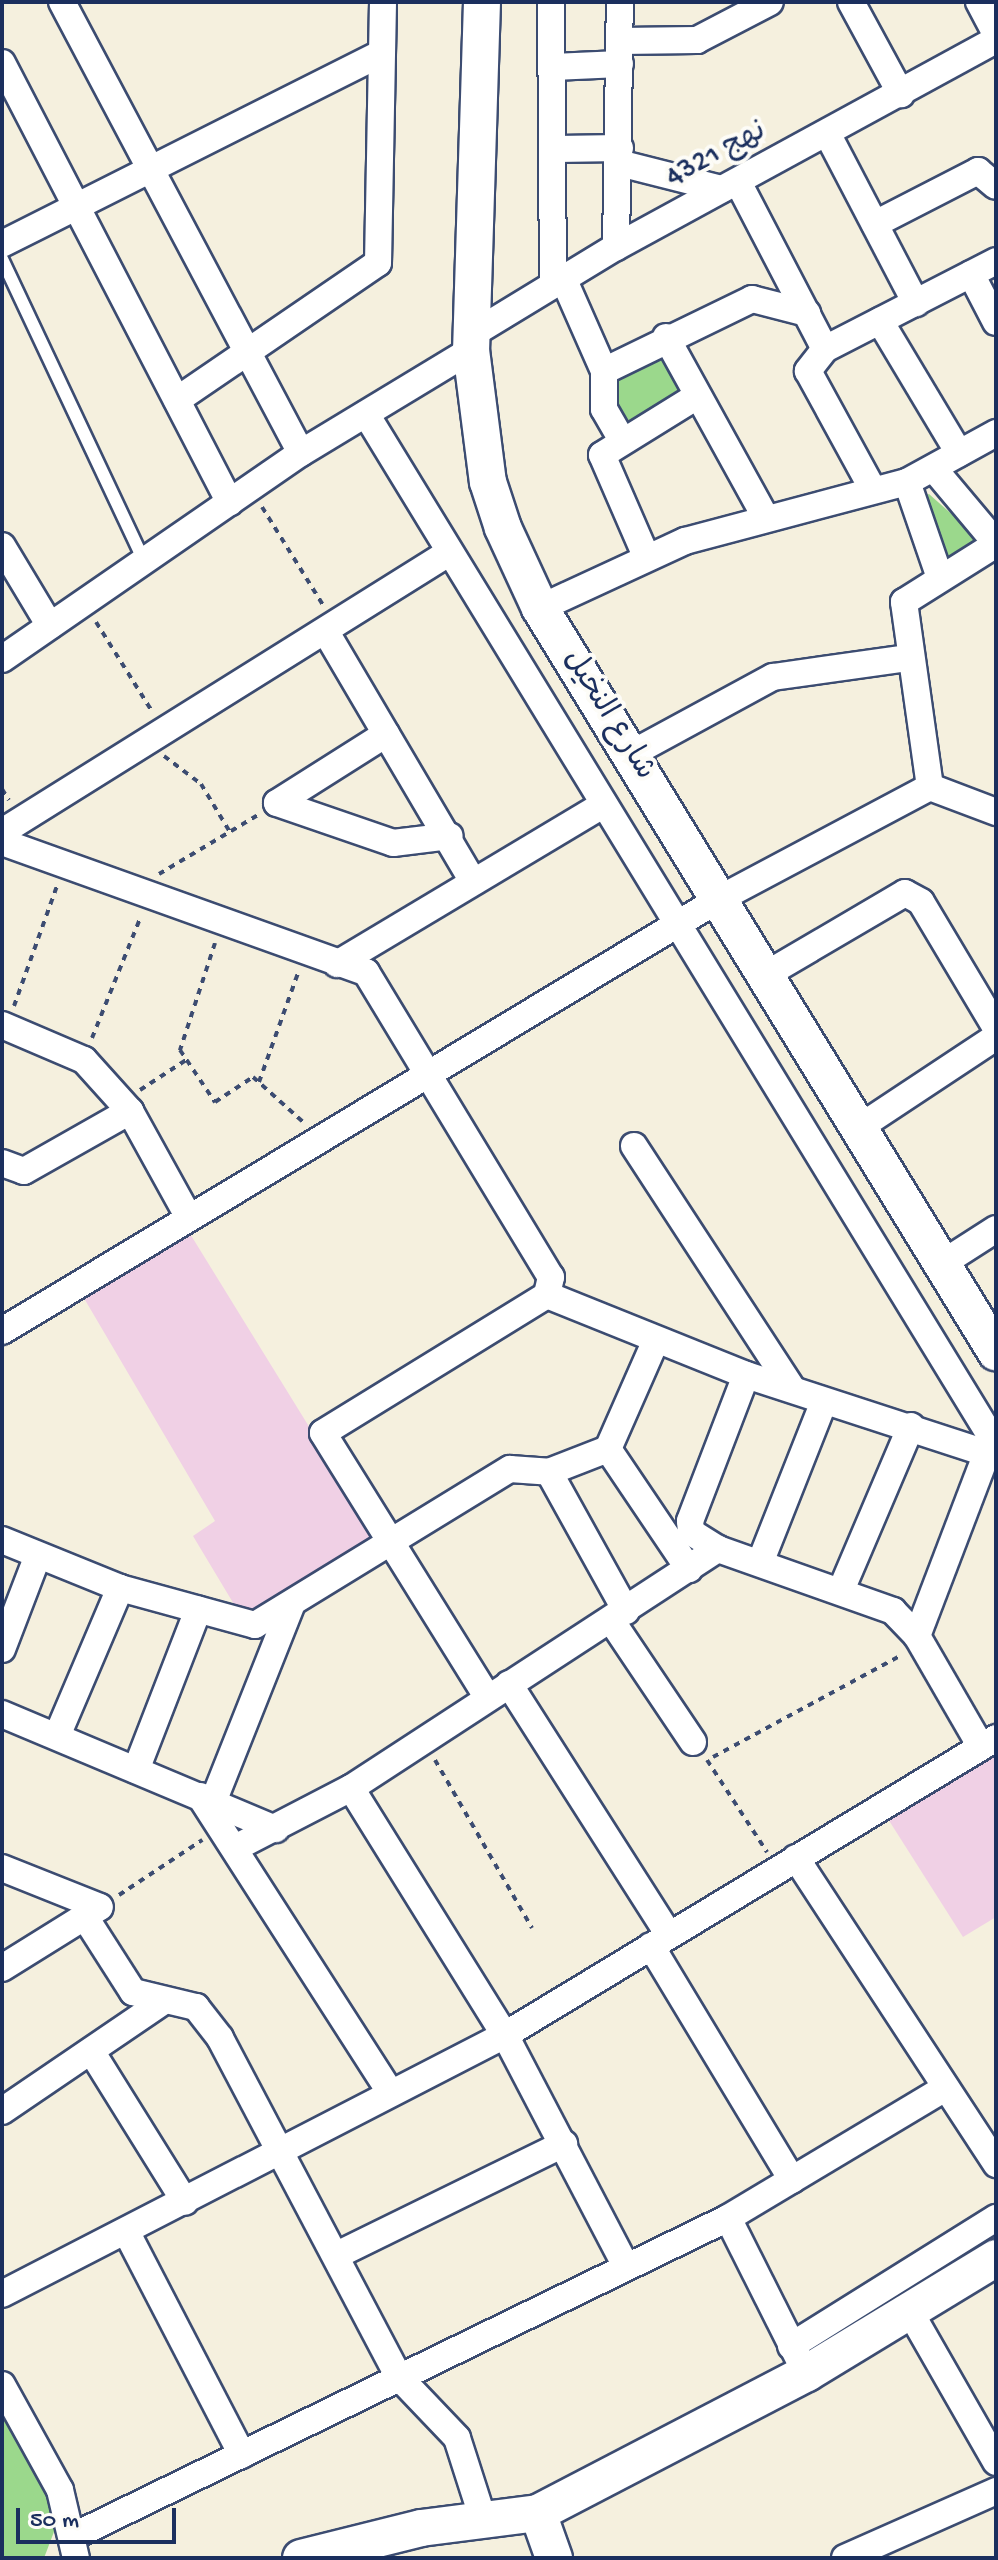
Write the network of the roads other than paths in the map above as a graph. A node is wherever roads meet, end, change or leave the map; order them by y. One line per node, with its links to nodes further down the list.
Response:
1 (62, 2): 19 (street)
2 (383, 2): 11 (street)
3 (482, 2): 35 (main road, شارع النخيل)
4 (551, 2): 14 (street)
5 (620, 2): 12 (street)
6 (770, 2): 12 (street)
7 (851, 2): 15 (street)
8 (979, 2): 9 (street)
9 (996, 34)
10 (996, 40): 15 (street, نهج 4321)
11 (382, 53): 19 (street); 37 (street)
12 (620, 53): 14 (street); 18 (street)
13 (2, 63): 22 (street)
14 (553, 67): 17 (street)
15 (901, 94): 16 (street, نهج 4321)
16 (827, 133): 21 (street, نهج 4321); 23 (street)
17 (557, 149): 18 (street); 29 (street)
18 (619, 156): 21 (street); 25 (street)
19 (150, 169): 22 (street); 37 (street)
20 (995, 184): 23 (street)
21 (730, 186): 25 (street, نهج 4321); 31 (street)
22 (75, 206): 24 (street); 40 (street)
23 (875, 224): 30 (street)
24 (2, 244)
25 (616, 247): 29 (street, نهج 4321)
26 (2, 259): 55 (lane)
27 (996, 261): 28 (street)
28 (971, 274): 30 (street); 33 (street)
29 (558, 281): 35 (street, نهج 4321); 38 (street)
30 (916, 303): 32 (street)
31 (807, 313): 34 (street); 36 (street)
32 (880, 321): 36 (street); 45 (street)
33 (996, 322)
34 (666, 337): 38 (street); 39 (street)
35 (471, 343): 41 (street, نهج 4321); 57 (main road, شارع النخيل)
36 (825, 349): 48 (street)
37 (250, 357): 40 (street); 44 (street)
38 (604, 371): 43 (street)
39 (697, 396): 43 (street); 50 (street)
40 (177, 400): 49 (street)
41 (366, 414): 44 (street, نهج 4321); 53 (street)
42 (996, 433): 45 (street)
43 (621, 439): 54 (street)
44 (301, 453): 49 (street, نهج 4321)
45 (959, 453): 46 (street)
46 (934, 469): 47 (street); 51 (street)
47 (907, 482): 48 (street); 56 (street)
48 (872, 488): 50 (street)
49 (240, 495): 55 (street, نهج 4321)
50 (765, 516): 54 (street)
51 (996, 543): 56 (street)
52 (2, 546): 58 (street)
53 (450, 552): 59 (street); 65 (street)
54 (646, 556): 57 (street)
55 (144, 561): 58 (street, نهج 4321)
56 (939, 575): 60 (street)
57 (540, 608): 63 (main road, شارع النخيل)
58 (50, 626): 61 (street, نهج 4321)
59 (331, 629): 62 (street); 67 (street)
60 (909, 658): 63 (street); 64 (street)
61 (2, 659)
62 (386, 734): 68 (street); 68 (street)
63 (631, 754): 71 (main road, شارع النخيل)
64 (930, 787): 66 (street); 71 (street)
65 (604, 804): 70 (street); 72 (street)
66 (996, 812)
67 (2, 832)
68 (450, 836): 70 (street)
69 (2, 842): 73 (street)
70 (473, 882): 73 (street)
71 (721, 898): 72 (street); 74 (main road, شارع النخيل)
72 (679, 926): 78 (street); 95 (street)
73 (337, 964): 78 (street)
74 (767, 974): 76 (street); 80 (main road, شارع النخيل)
75 (4, 1026): 79 (street)
76 (996, 1028)
77 (996, 1037): 80 (street)
78 (432, 1077): 83 (street); 86 (street)
79 (126, 1107): 82 (street); 83 (street)
80 (860, 1127): 85 (main road, شارع النخيل)
81 (634, 1146): 91 (street)
82 (9, 1173)
83 (189, 1218): 87 (street)
84 (996, 1229): 85 (street)
85 (943, 1263): 89 (main road, شارع النخيل)
86 (547, 1295): 88 (street); 98 (street)
87 (2, 1331)
88 (656, 1340): 90 (street); 94 (street)
89 (996, 1352)
90 (746, 1375): 91 (street); 99 (street)
91 (792, 1388): 92 (street)
92 (824, 1401): 93 (street); 101 (street)
93 (911, 1426): 95 (street); 104 (street)
94 (608, 1449): 96 (street); 102 (street)
95 (993, 1451): 108 (street)
96 (549, 1472): 98 (street); 107 (street)
97 (2, 1540): 100 (street)
98 (390, 1542): 105 (street); 110 (street)
99 (718, 1549): 101 (street); 102 (street)
100 (37, 1558): 103 (street); 109 (street)
101 (760, 1563): 104 (street)
102 (689, 1569): 107 (street)
103 (120, 1588): 106 (street); 112 (street)
104 (842, 1588): 108 (street)
105 (291, 1606): 106 (street); 117 (street)
106 (198, 1610): 115 (street)
107 (618, 1616): 110 (street); 114 (street)
108 (919, 1640): 113 (street)
109 (2, 1649)
110 (498, 1690): 116 (street); 123 (street)
111 (2, 1714): 112 (street)
112 (57, 1736): 115 (street)
113 (988, 1743): 120 (street)
114 (700, 1751)
115 (136, 1770): 117 (street)
116 (351, 1788): 118 (street); 126 (street)
117 (206, 1799): 118 (street); 119 (street)
118 (276, 1829): 119 (street)
119 (229, 1838): 129 (street)
120 (787, 1863): 123 (street); 128 (street)
121 (2, 1868): 122 (street)
122 (92, 1912): 124 (street); 125 (street)
123 (660, 1940): 126 (street); 134 (street)
124 (2, 1968)
125 (161, 2003): 127 (street); 132 (street)
126 (505, 2035): 129 (street); 131 (street)
127 (93, 2054): 130 (street); 135 (street)
128 (945, 2088): 133 (street); 134 (street)
129 (391, 2093): 132 (street)
130 (2, 2111)
131 (564, 2144): 139 (street); 141 (street)
132 (286, 2153): 135 (street); 139 (street)
133 (996, 2164)
134 (792, 2180): 136 (street)
135 (185, 2202): 138 (street)
136 (728, 2218): 141 (street); 144 (street)
137 (996, 2218): 144 (street)
138 (126, 2231): 142 (street); 147 (street)
139 (337, 2255): 145 (street)
140 (996, 2258): 143 (main road)
141 (626, 2266): 145 (street)
142 (2, 2294)
143 (909, 2310): 144 (main road); 148 (street)
144 (799, 2359): 150 (main road)
145 (399, 2377): 147 (street); 151 (street)
146 (2, 2385): 152 (street)
147 (242, 2455): 152 (street)
148 (996, 2462)
149 (996, 2491): 153 (street)
150 (538, 2513): 151 (main road); 155 (main road)
151 (483, 2519): 154 (main road)
152 (75, 2547)
153 (872, 2552): 156 (street)
154 (301, 2558)
155 (554, 2558)
156 (845, 2558)

